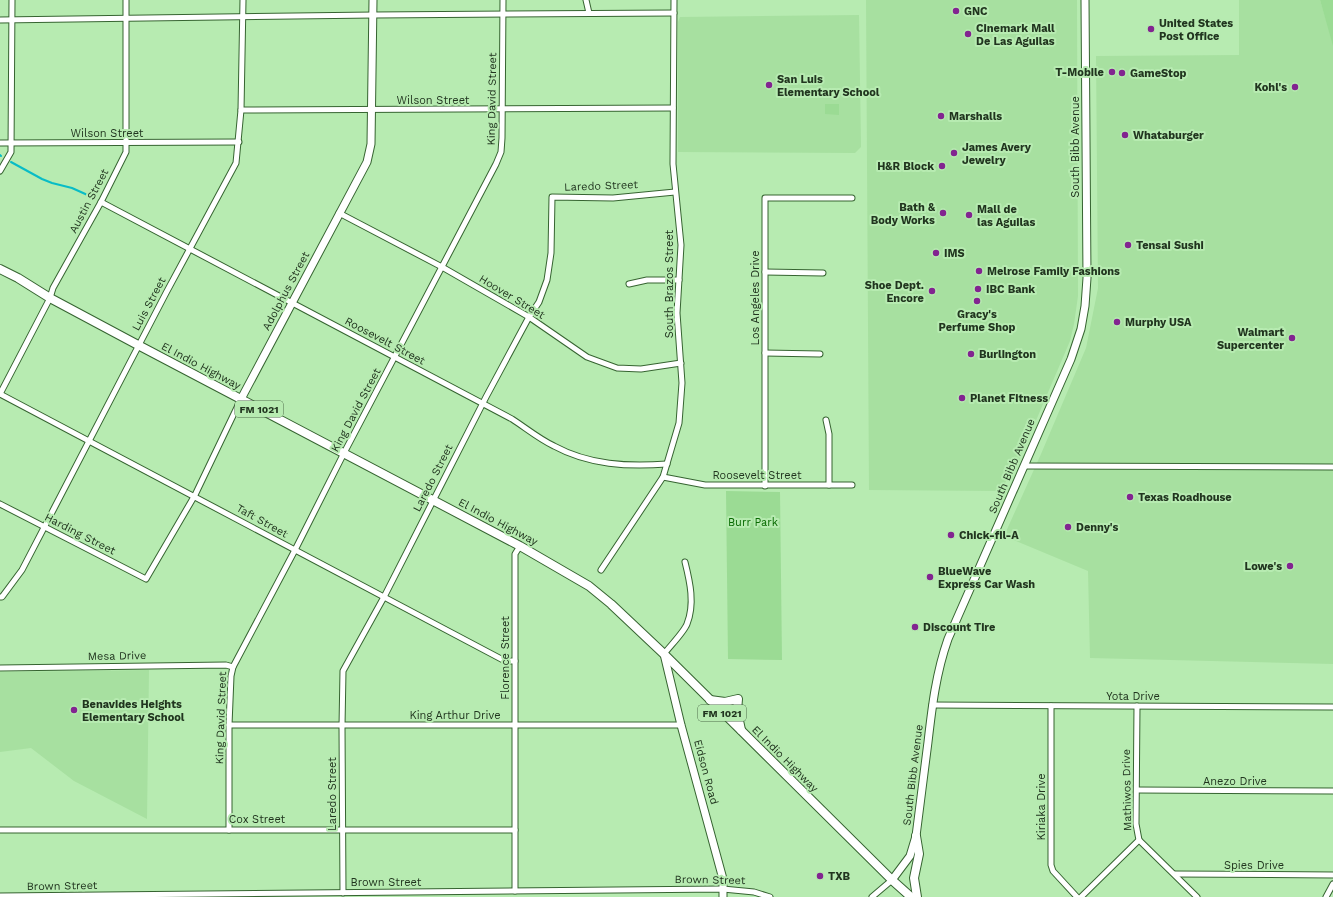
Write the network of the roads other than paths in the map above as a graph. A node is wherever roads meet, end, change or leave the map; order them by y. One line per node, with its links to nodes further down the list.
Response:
1 (12, 0): 16 (street)
2 (126, 0): 14 (street, Austin Street)
3 (243, 0): 13 (street, Luis Street)
4 (373, 0): 11 (main road, Adolphus Street)
5 (503, 0): 12 (street, King David Street)
6 (586, 0): 9 (street)
7 (674, 0): 10 (street, South Brazos Street)
8 (1085, 0): 52 (main road, South Bibb Avenue)
9 (589, 13): 10 (street); 12 (street)
10 (674, 13): 17 (street, South Brazos Street)
11 (374, 14): 12 (street); 13 (street); 20 (main road, Adolphus Street)
12 (504, 15): 18 (street, King David Street)
13 (242, 16): 14 (street); 19 (street, Luis Street)
14 (126, 18): 16 (street); 24 (street, Austin Street)
15 (0, 20): 16 (street)
16 (12, 20): 23 (street)
17 (673, 108): 18 (street, Wilson Street); 26 (street, South Brazos Street)
18 (502, 109): 20 (street, Wilson Street); 31 (street, King David Street)
19 (241, 110): 20 (street, Wilson Street); 21 (street, Luis Street)
20 (373, 110): 29 (main road, Adolphus Street)
21 (239, 142): 24 (street, Wilson Street); 30 (street, Luis Street)
22 (0, 143): 23 (street, Wilson Street)
23 (11, 143): 24 (street, Wilson Street); 25 (street)
24 (126, 144): 28 (street, Austin Street)
25 (0, 171)
26 (675, 192): 35 (street, South Brazos Street); 39 (street, Laredo Street)
27 (852, 198): 33 (street, Los Angeles Drive)
28 (101, 202): 30 (street, Roosevelt Street); 37 (street, Austin Street)
29 (339, 213): 31 (street, Hoover Street); 38 (main road, Adolphus Street)
30 (190, 250): 38 (street, Roosevelt Street); 40 (street, Luis Street)
31 (442, 267): 39 (street, Hoover Street); 43 (street, King David Street)
32 (0, 269): 37 (main road, El Indio Highway / FM 1021)
33 (765, 272): 34 (street); 41 (street, Los Angeles Drive)
34 (823, 273)
35 (679, 280): 36 (street); 44 (street, South Brazos Street)
36 (629, 284)
37 (50, 298): 40 (main road, El Indio Highway / FM 1021); 45 (street, Austin Street)
38 (292, 303): 43 (street, Roosevelt Street); 46 (main road, Adolphus Street)
39 (529, 317): 44 (street, Hoover Street); 47 (street, Laredo Street)
40 (138, 345): 46 (main road, El Indio Highway / FM 1021); 49 (street, Luis Street)
41 (765, 353): 42 (street); 57 (street, Los Angeles Drive)
42 (820, 354)
43 (395, 357): 47 (street, Roosevelt Street); 50 (street, King David Street)
44 (681, 363): 51 (street, South Brazos Street)
45 (0, 394): 49 (street, Taft Street)
46 (241, 399): 50 (main road, El Indio Highway / FM 1021); 58 (street, Adolphus Street)
47 (483, 404): 51 (street, Roosevelt Street); 59 (street, Laredo Street)
48 (826, 420): 55 (street)
49 (89, 440): 58 (street, Taft Street); 61 (street, Luis Street)
50 (344, 453): 59 (main road, El Indio Highway / FM 1021); 63 (street, King David Street)
51 (667, 464): 54 (street, South Brazos Street)
52 (1024, 466): 53 (street); 74 (main road, South Bibb Avenue)
53 (1333, 467)
54 (663, 477): 57 (street, Roosevelt Street); 65 (street, South Brazos Street)
55 (829, 485): 56 (street, Roosevelt Street); 57 (street, Roosevelt Street)
56 (852, 485)
57 (764, 486)
58 (195, 495): 63 (street, Taft Street); 66 (street, Adolphus Street)
59 (433, 500): 62 (main road, El Indio Highway / FM 1021); 68 (street, Laredo Street)
60 (0, 504): 61 (street, Harding Street)
61 (44, 527): 66 (street, Harding Street); 67 (street, Luis Street)
62 (520, 546): 69 (main road, El Indio Highway / FM 1021); 70 (street, Florence Street)
63 (295, 550): 68 (street, Taft Street); 71 (street, King David Street)
64 (685, 562): 69 (street)
65 (601, 570)
66 (149, 573)
67 (0, 597)
68 (384, 597): 70 (street, Taft Street); 81 (street, Laredo Street)
69 (664, 654): 73 (main road, El Indio Highway / FM 1021); 80 (main road, Eidson Road)
70 (515, 661): 79 (street, Florence Street)
71 (233, 667): 72 (street, Mesa Drive); 78 (street, King David Street)
72 (0, 668)
73 (710, 700): 82 (main road, El Indio Highway / FM 1021); 82 (main road)
74 (932, 705): 75 (street, Yota Drive); 89 (main road, South Bibb Avenue)
75 (1051, 706): 76 (street, Yota Drive); 104 (street, Kiriaka Drive)
76 (1137, 706): 77 (street, Yota Drive); 83 (street, Mathiwos Drive)
77 (1333, 707)
78 (229, 725): 81 (street, King Arthur Drive); 87 (street, King David Street)
79 (516, 725): 80 (street, King Arthur Drive); 81 (street, King Arthur Drive); 88 (street, Florence Street)
80 (681, 725): 95 (main road, Eidson Road)
81 (342, 726): 85 (street, Laredo Street)
82 (742, 732): 93 (main road, El Indio Highway / FM 1021)
83 (1136, 790): 84 (street, Anezo Drive); 90 (street, Mathiwos Drive)
84 (1333, 791)
85 (342, 829): 87 (street, Cox Street); 88 (street, Cox Street); 97 (street, Laredo Street)
86 (0, 830): 87 (street, Cox Street)
87 (229, 830)
88 (515, 830): 96 (street, Florence Street)
89 (916, 836): 93 (main road, South Bibb Avenue); 103 (main road)
90 (1139, 840): 91 (street); 105 (street, Mathiwos Drive)
91 (1175, 874): 92 (street, Spies Drive); 106 (street)
92 (1333, 875)
93 (892, 880): 101 (street); 102 (main road, El Indio Highway / FM 1021)
94 (1333, 884): 107 (street)
95 (723, 889): 96 (street, Brown Street); 99 (main road, Eidson Road); 100 (street, Brown Street)
96 (515, 891): 97 (street, Brown Street)
97 (343, 892): 98 (street, Brown Street)
98 (0, 896)
99 (723, 897)
100 (770, 897)
101 (872, 897)
102 (911, 897)
103 (917, 897)
104 (1077, 897)
105 (1081, 897)
106 (1197, 897)
107 (1326, 897)

